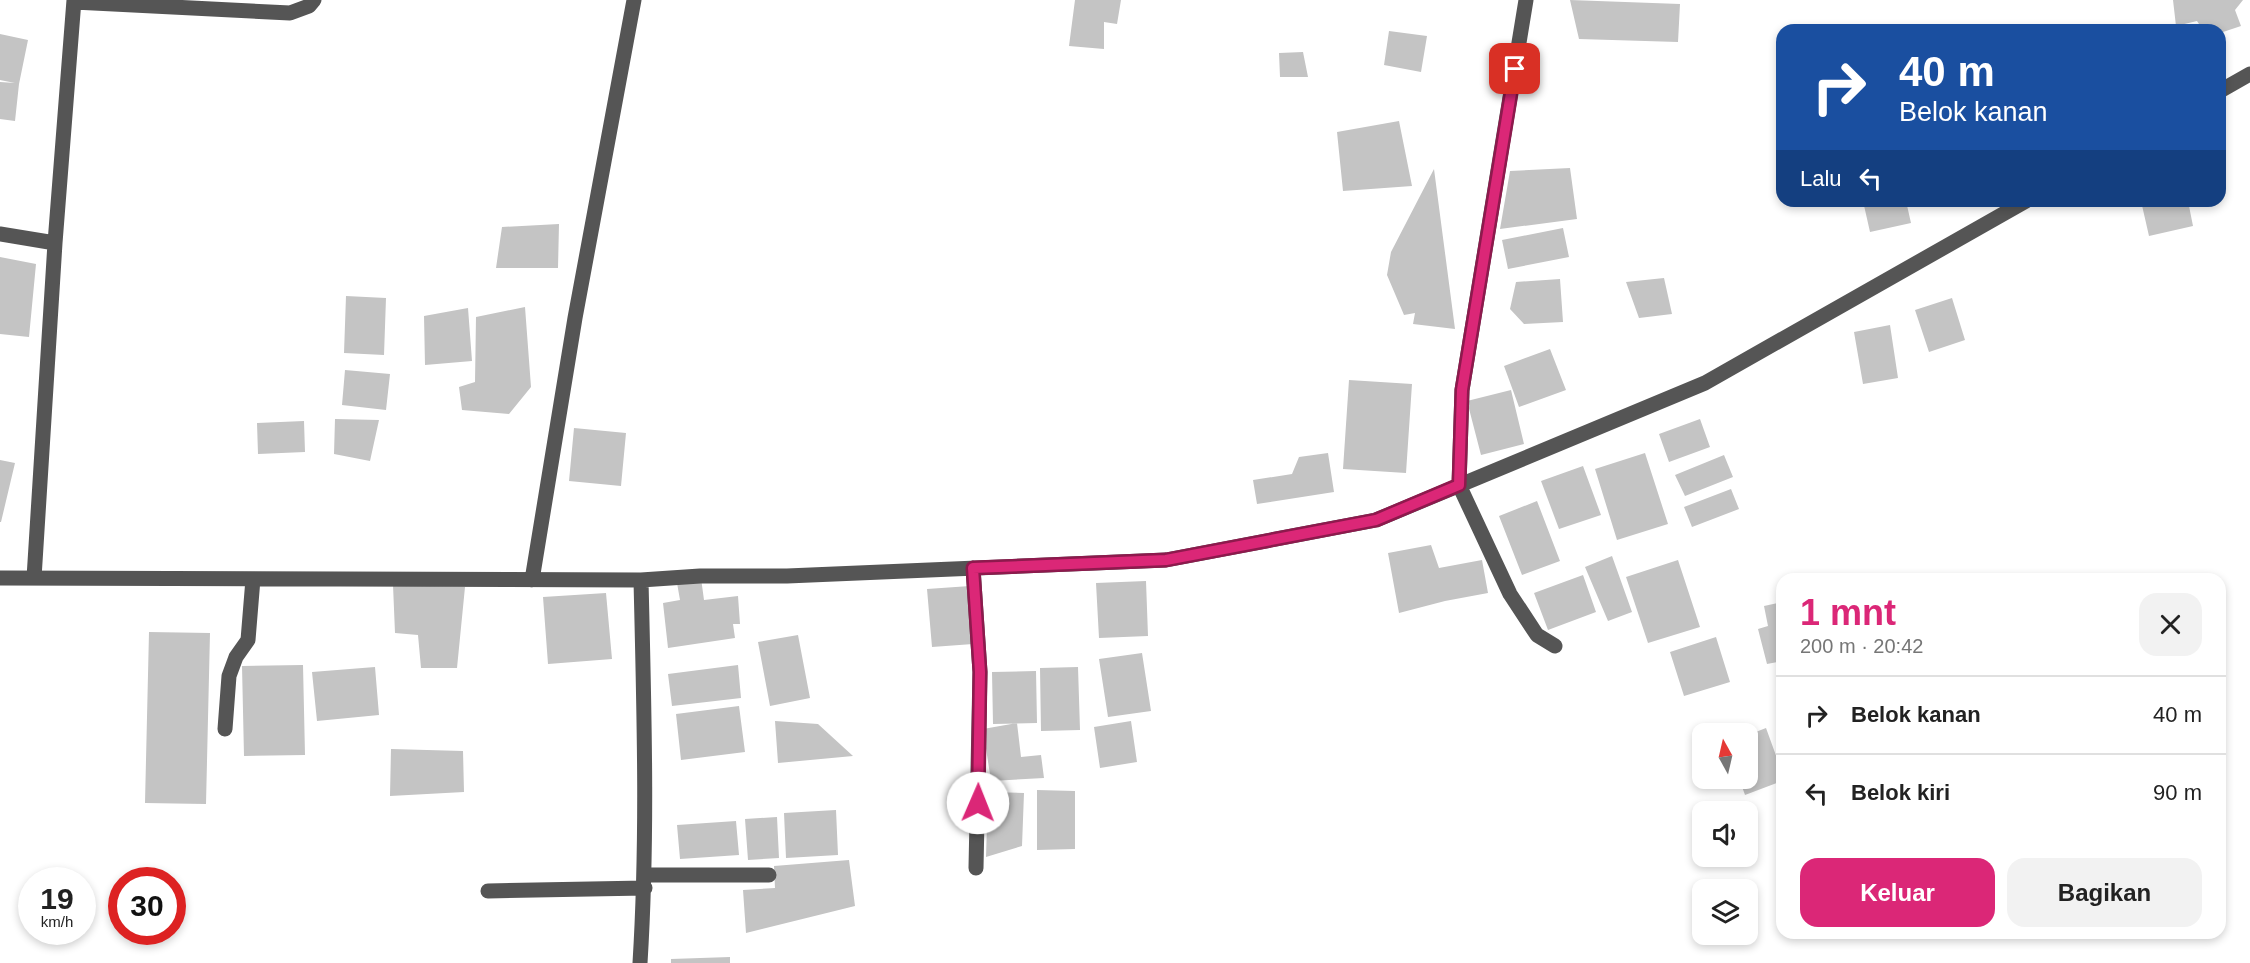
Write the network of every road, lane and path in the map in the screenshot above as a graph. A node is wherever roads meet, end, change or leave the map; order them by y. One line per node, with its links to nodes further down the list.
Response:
1 (314, 0): 4 (street)
2 (633, 0): 15 (street)
3 (1526, 0): 10 (street)
4 (74, 1): 9 (street)
5 (2250, 74): 6 (street)
6 (2226, 88)
7 (2015, 207): 10 (street)
8 (0, 234): 9 (street)
9 (55, 243): 13 (street)
10 (1459, 485): 11 (street); 17 (street)
11 (973, 568): 16 (street); 19 (street)
12 (0, 578): 13 (street)
13 (34, 578): 14 (street)
14 (253, 579): 15 (street); 18 (street)
15 (532, 580): 16 (street)
16 (641, 580): 21 (street)
17 (1555, 646)
18 (225, 729)
19 (976, 868)
20 (769, 875): 21 (street)
21 (645, 882): 22 (street); 23 (street)
22 (488, 891)
23 (640, 963)

